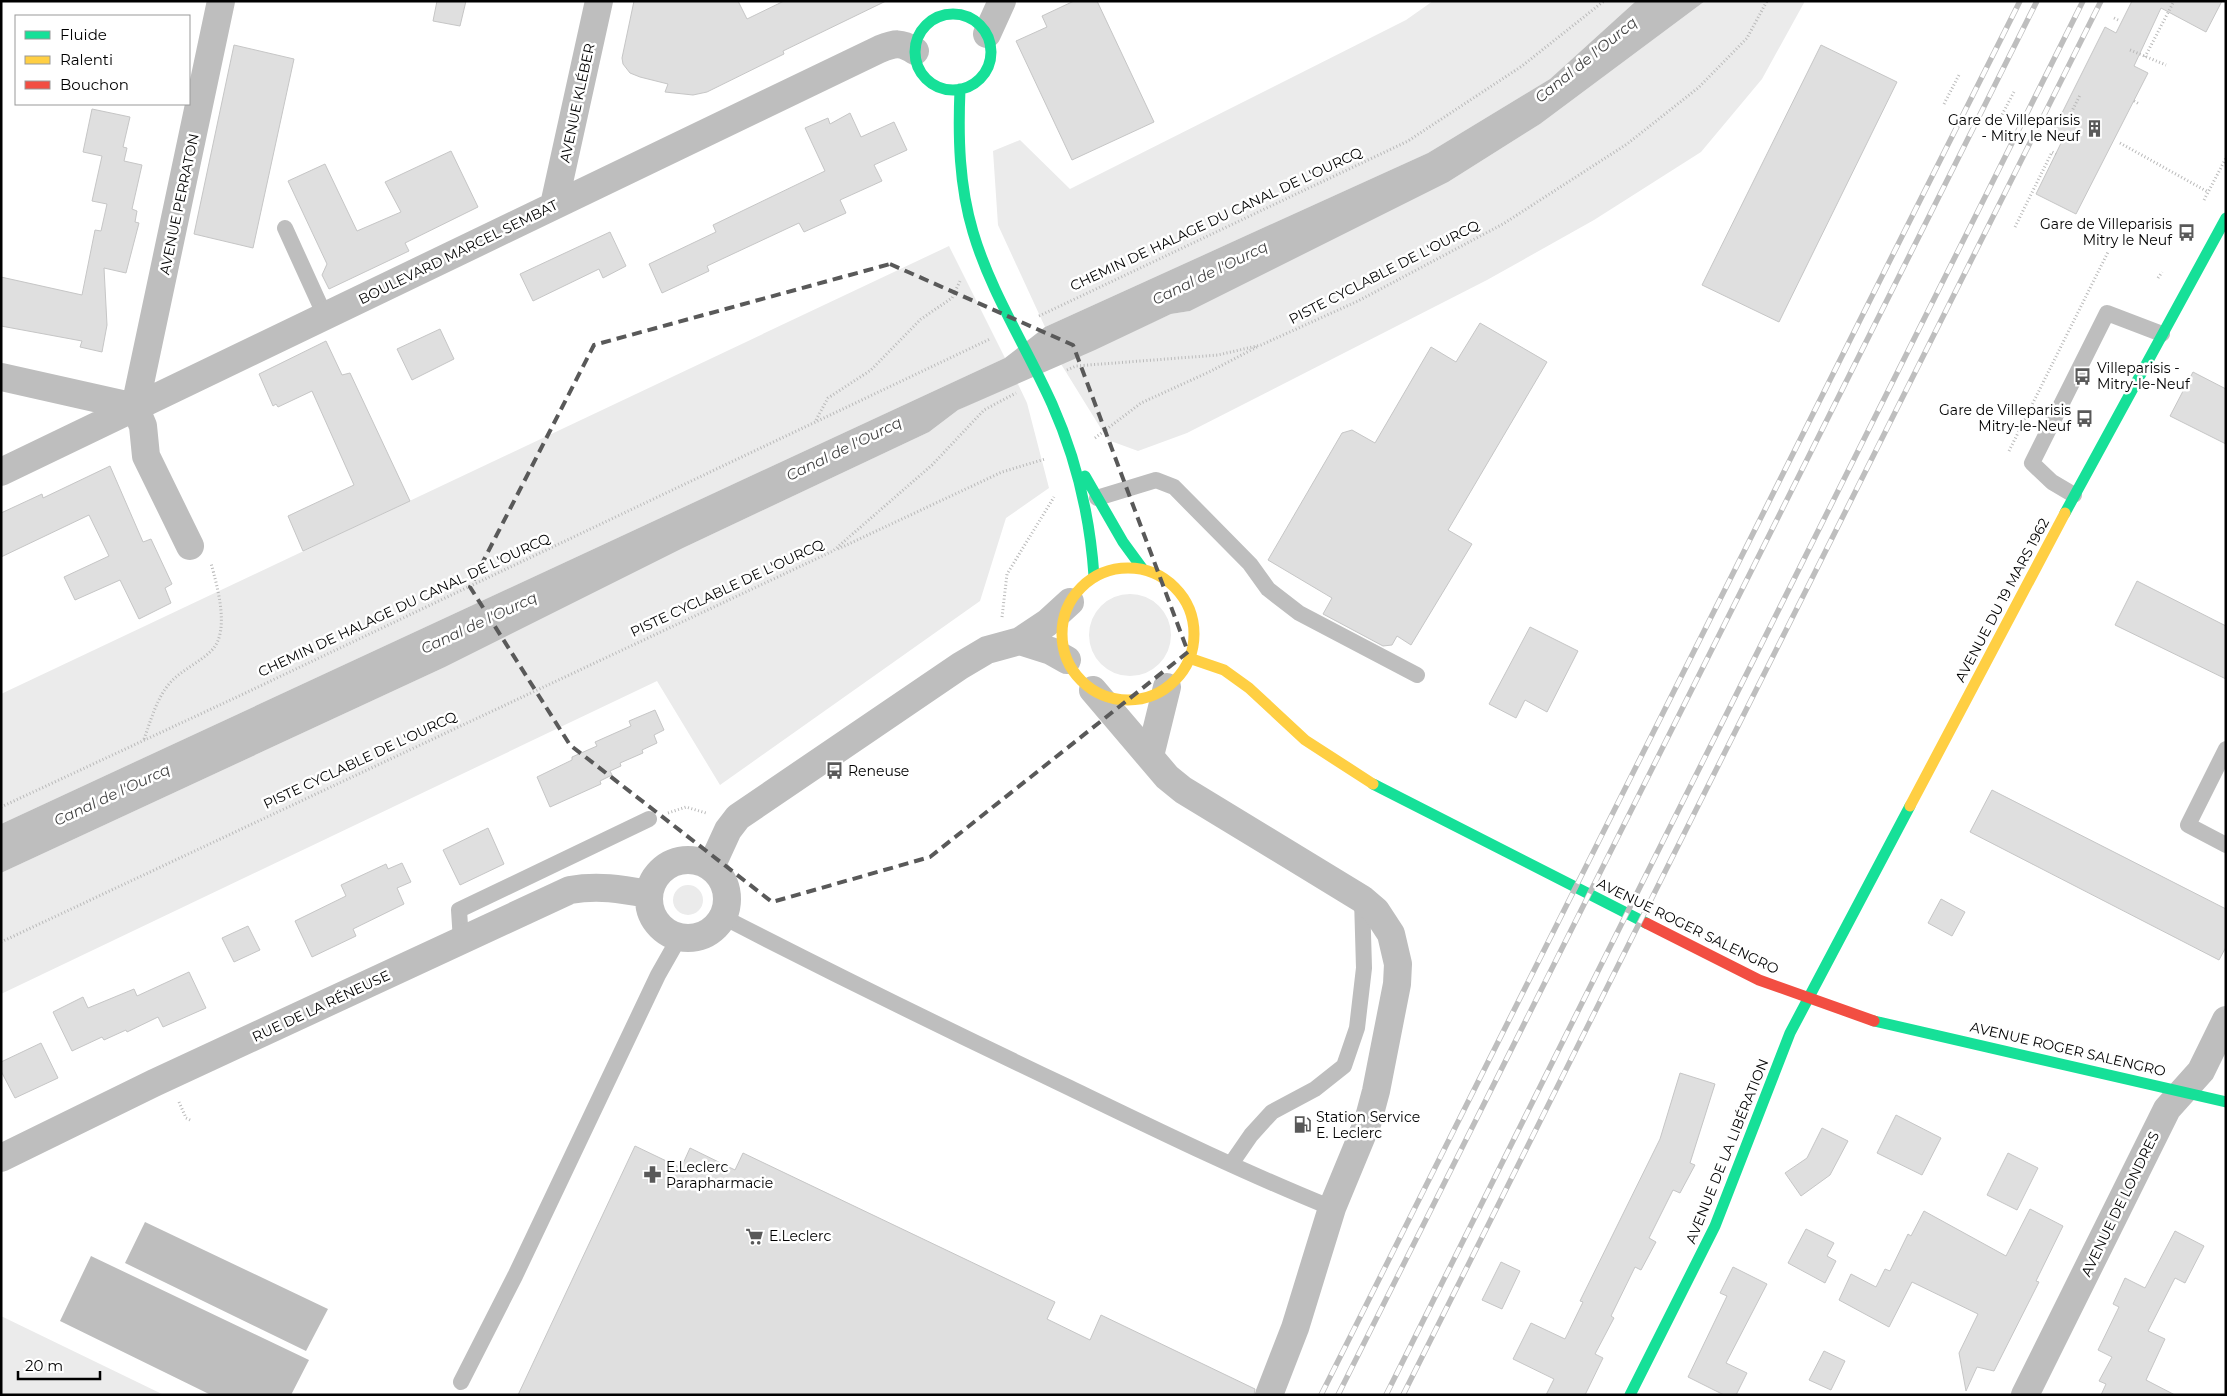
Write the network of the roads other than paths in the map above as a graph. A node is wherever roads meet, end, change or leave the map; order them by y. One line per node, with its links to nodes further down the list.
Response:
1 (221, 1): 13 (street, AVENUE PERRATON)
2 (599, 1): 7 (street, AVENUE KLÉBER)
3 (1002, 1): 4 (street)
4 (975, 20): 5 (street); 6 (street)
5 (915, 50): 6 (street); 7 (street, BOULEVARD MARCEL SEMBAT)
6 (960, 89): 14 (street)
7 (554, 205): 10 (street, BOULEVARD MARCEL SEMBAT)
8 (2226, 218): 11 (street, AVENUE DU 19 MARS 1962)
9 (285, 228): 10 (lane)
10 (325, 316): 13 (street, BOULEVARD MARCEL SEMBAT)
11 (2162, 334): 16 (street, AVENUE DU 19 MARS 1962); 16 (lane)
12 (1, 377): 13 (street)
13 (136, 407): 15 (street, BOULEVARD MARCEL SEMBAT); 18 (street)
14 (1069, 449): 17 (street); 20 (street)
15 (1, 472)
16 (2074, 495): 38 (street, AVENUE DU 19 MARS 1962)
17 (1097, 498): 19 (street); 25 (lane)
18 (190, 546)
19 (1142, 568): 20 (street); 23 (street)
20 (1094, 576): 21 (street)
21 (1070, 602): 22 (street); 24 (street)
22 (1020, 641): 24 (street); 32 (street)
23 (1189, 658): 26 (street); 38 (street, AVENUE ROGER SALENGRO)
24 (1067, 660): 27 (street)
25 (1417, 675)
26 (1167, 687): 27 (street); 29 (street)
27 (1094, 690): 29 (street)
28 (2226, 749): 31 (lane)
29 (1150, 756): 34 (street)
30 (649, 819): 37 (lane)
31 (2226, 844)
32 (711, 867): 33 (street); 35 (street)
33 (648, 894): 36 (street); 37 (street, RUE DE LA RÉNEUSE)
34 (1362, 899): 43 (lane); 44 (street)
35 (723, 917): 36 (street); 43 (lane)
36 (679, 938): 45 (lane)
37 (461, 941): 42 (street, RUE DE LA RÉNEUSE)
38 (1809, 998): 40 (street, AVENUE ROGER SALENGRO); 47 (street, AVENUE DE LA LIBÉRATION)
39 (2226, 1020): 40 (street, AVENUE DE LONDRES)
40 (2183, 1091): 41 (street, AVENUE ROGER SALENGRO); 48 (street, AVENUE DE LONDRES)
41 (2226, 1102)
42 (1, 1158)
43 (1231, 1164): 44 (lane)
44 (1332, 1208): 46 (street)
45 (461, 1382)
46 (1269, 1395)
47 (1630, 1395)
48 (2025, 1395)

